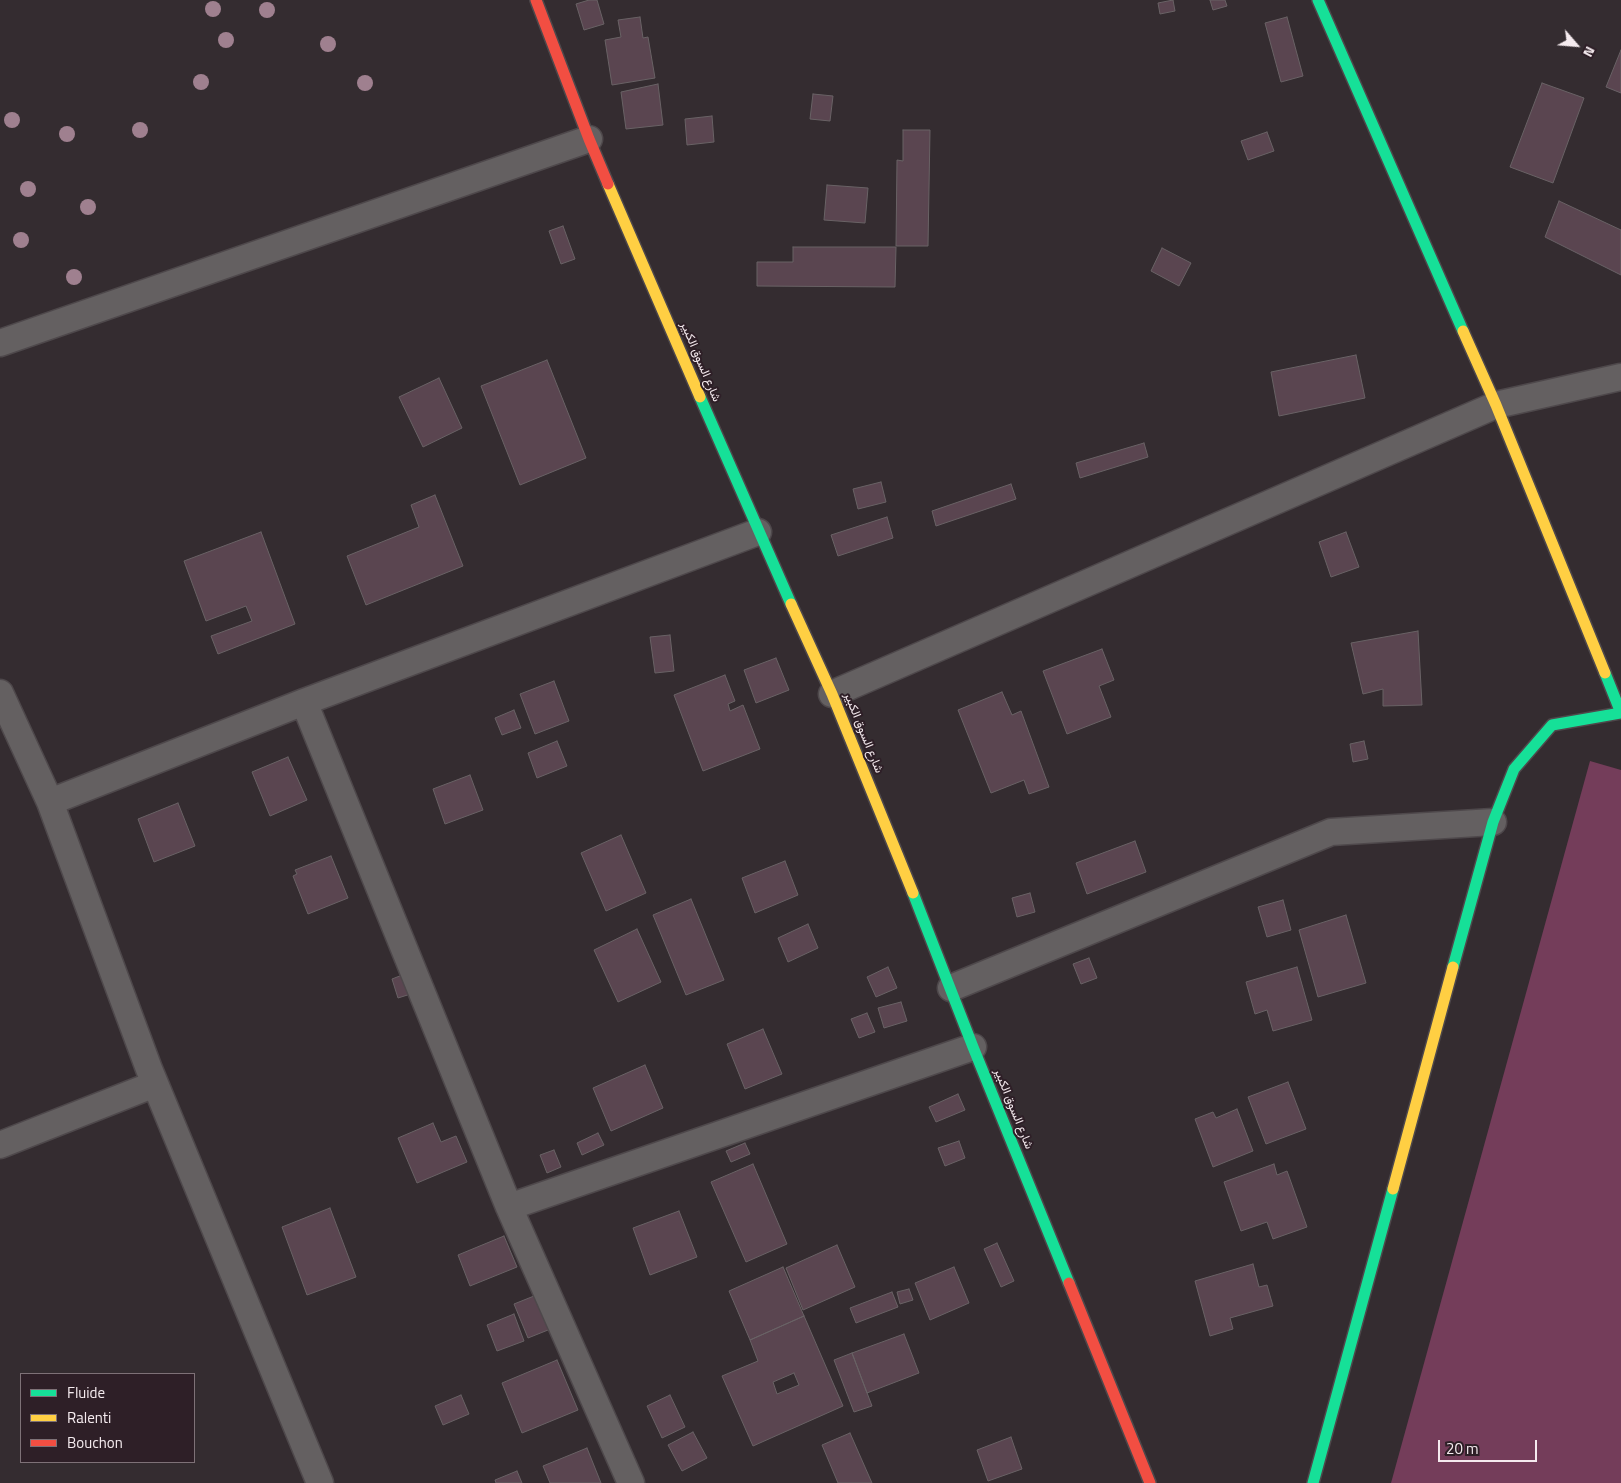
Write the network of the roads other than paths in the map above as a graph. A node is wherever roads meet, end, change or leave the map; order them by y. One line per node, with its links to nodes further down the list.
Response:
1 (536, 0): 3 (street, شارع السوق الكبير)
2 (1318, 0): 6 (street)
3 (589, 138): 4 (street); 7 (street, شارع السوق الكبير)
4 (0, 343)
5 (1621, 377): 6 (street)
6 (1496, 405): 9 (street); 12 (street)
7 (758, 532): 9 (street, شارع السوق الكبير); 10 (street)
8 (0, 693): 11 (street)
9 (832, 694): 13 (street, شارع السوق الكبير)
10 (304, 702): 11 (street); 17 (street)
11 (50, 802): 15 (street)
12 (1493, 822): 13 (street); 21 (street)
13 (951, 988): 14 (street, شارع السوق الكبير)
14 (973, 1047): 17 (street); 20 (street, شارع السوق الكبير)
15 (155, 1084): 16 (street); 18 (street)
16 (0, 1145)
17 (509, 1207): 19 (street)
18 (320, 1483)
19 (631, 1483)
20 (1150, 1483)
21 (1313, 1483)

